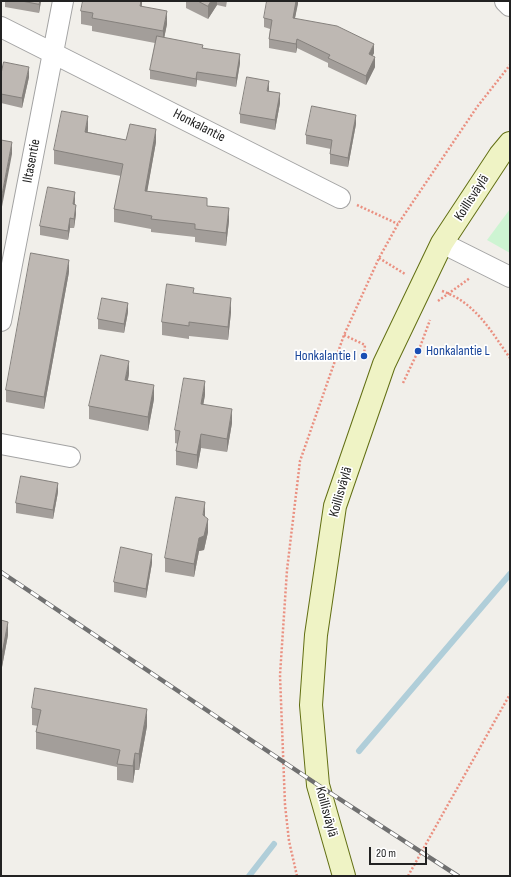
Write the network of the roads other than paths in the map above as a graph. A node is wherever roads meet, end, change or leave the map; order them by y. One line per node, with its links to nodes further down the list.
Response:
1 (63, 1): 5 (street, Iltasentie)
2 (506, 1): 3 (street)
3 (510, 5)
4 (1, 27): 5 (street, Honkalantie)
5 (52, 52): 7 (street, Honkalantie); 10 (street, Iltasentie)
6 (510, 143): 8 (main road, Koillisväylä)
7 (340, 198)
8 (442, 243): 9 (street); 13 (main road, Koillisväylä)
9 (510, 277)
10 (1, 321)
11 (1, 444): 12 (street)
12 (70, 456)
13 (344, 876)

